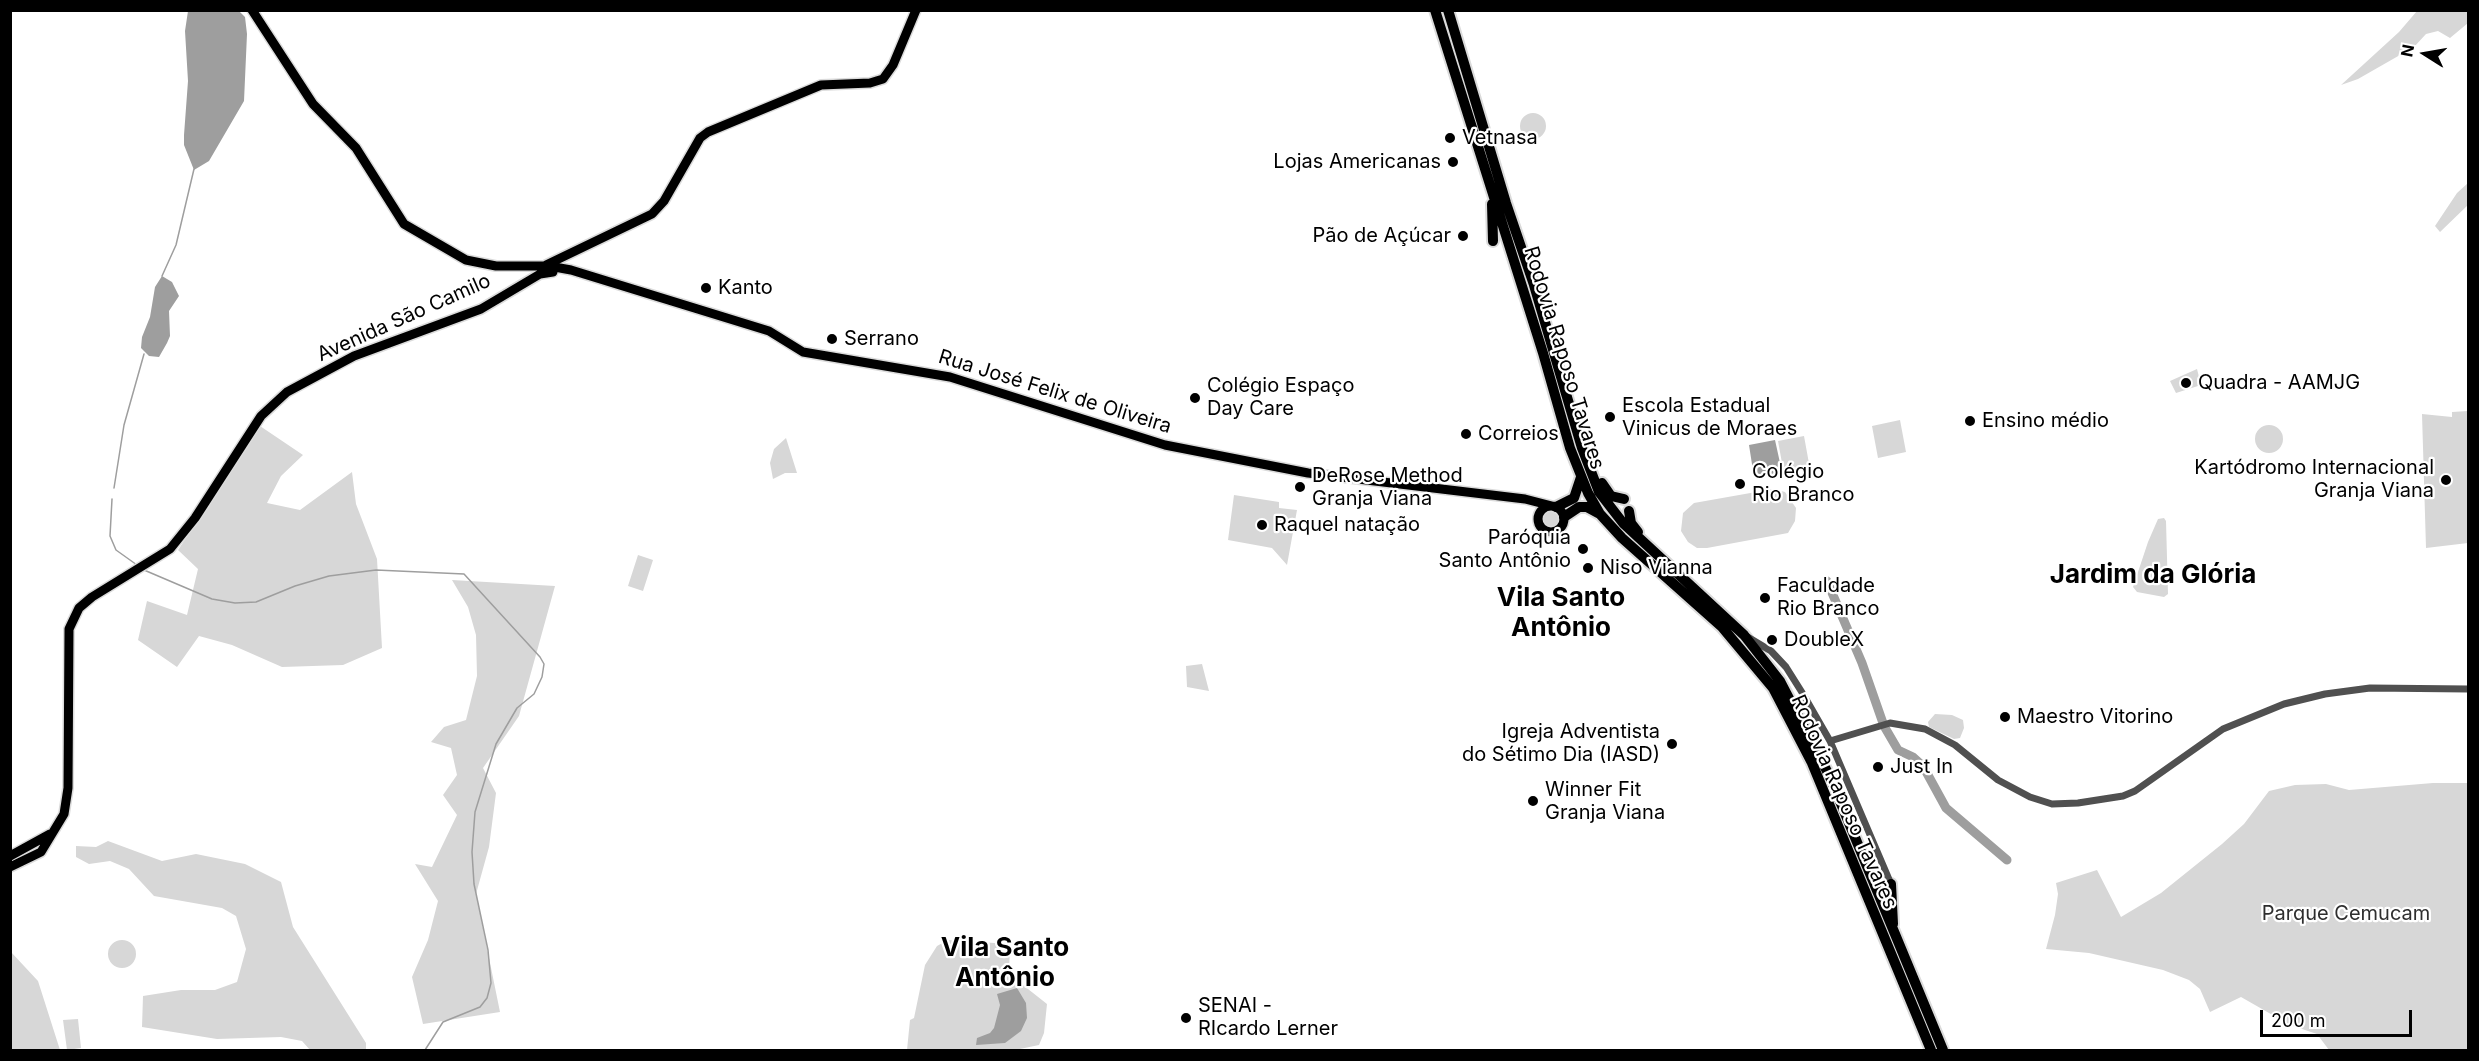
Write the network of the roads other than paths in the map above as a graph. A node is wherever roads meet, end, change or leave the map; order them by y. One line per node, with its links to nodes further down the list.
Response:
1 (252, 10): 7 (main road, Rua José Felix de Oliveira)
2 (916, 10): 7 (main road, Avenida São Camilo)
3 (1435, 10): 5 (highway, Rodovia Raposo Tavares)
4 (1448, 10): 8 (highway, Rodovia Raposo Tavares)
5 (1490, 189): 6 (highway); 9 (highway, Rodovia Raposo Tavares)
6 (1493, 241)
7 (551, 267): 10 (main road, Rua José Felix de Oliveira); 21 (main road, Avenida São Camilo)
8 (1582, 448): 11 (highway); 17 (highway, Rodovia Raposo Tavares)
9 (1581, 476): 12 (highway); 14 (highway, Rodovia Raposo Tavares)
10 (1525, 499): 12 (main road, Rua José Felix de Oliveira); 15 (main road)
11 (1624, 499)
12 (1554, 507): 15 (main road); 16 (main road)
13 (1629, 511): 17 (highway)
14 (1600, 514): 16 (highway); 28 (highway, Rodovia Raposo Tavares)
15 (1539, 515): 16 (main road)
16 (1564, 517)
17 (1653, 551): 18 (highway, Rodovia Raposo Tavares)
18 (1744, 635): 20 (street); 27 (highway, Rodovia Raposo Tavares)
19 (2469, 688): 20 (street)
20 (1830, 741): 26 (street)
21 (52, 833): 22 (main road); 23 (main road, Avenida São Camilo)
22 (22, 850): 23 (main road); 24 (main road)
23 (40, 852): 25 (main road)
24 (10, 857)
25 (10, 867)
26 (1891, 884): 27 (highway)
27 (1893, 933): 29 (highway, Rodovia Raposo Tavares)
28 (1931, 1050)
29 (1943, 1050)

